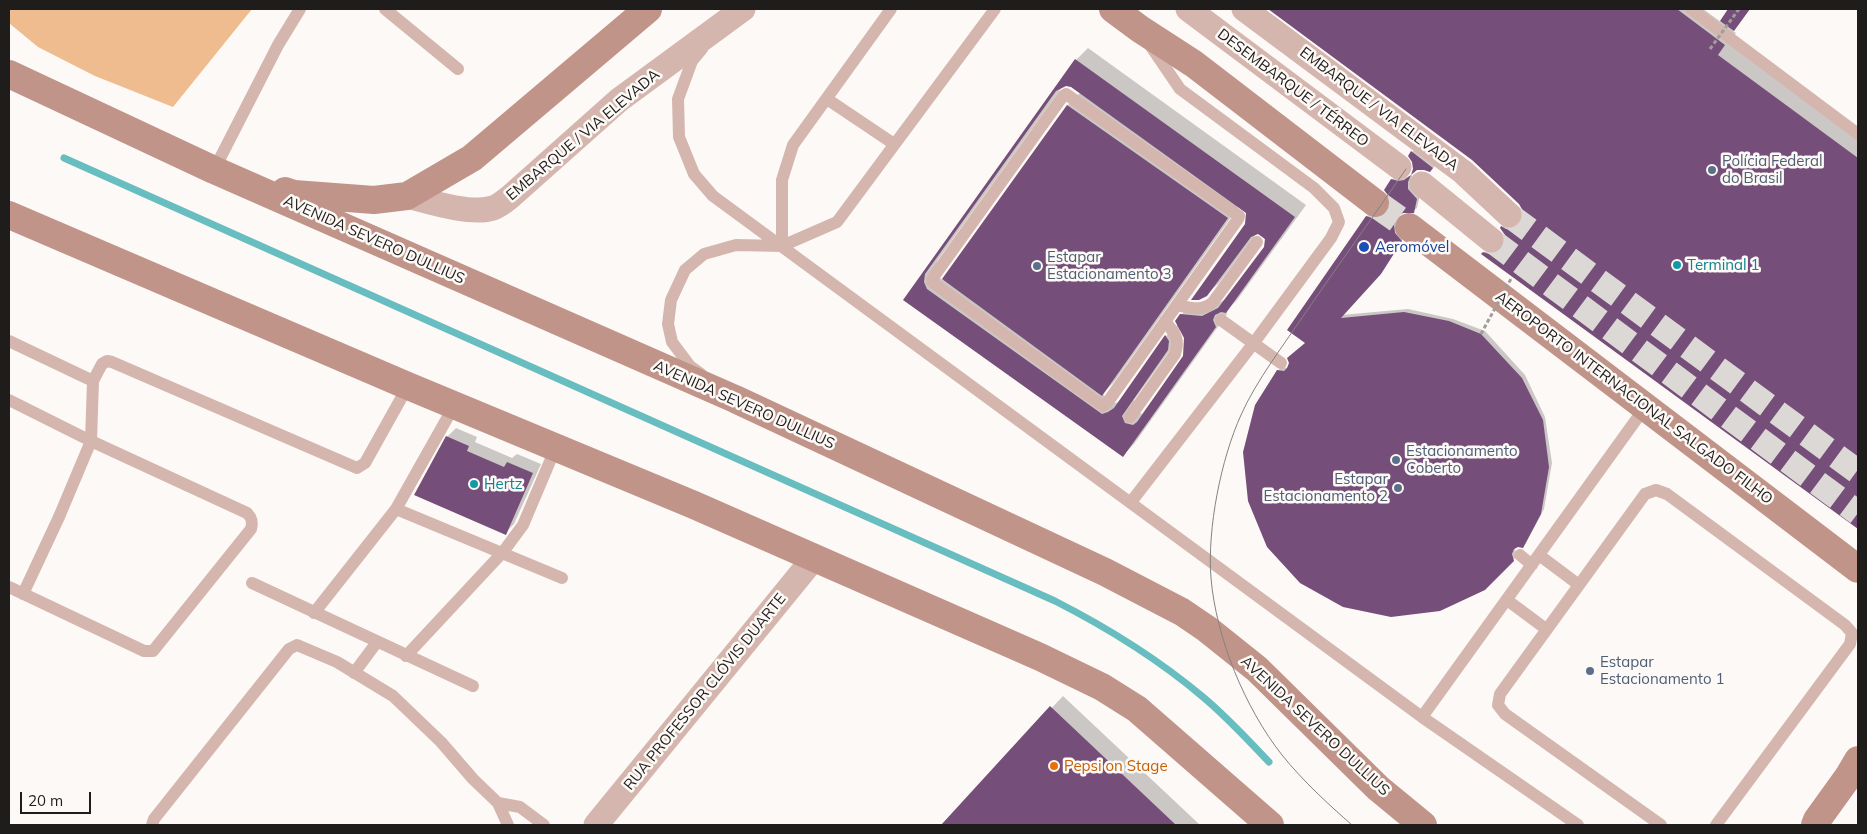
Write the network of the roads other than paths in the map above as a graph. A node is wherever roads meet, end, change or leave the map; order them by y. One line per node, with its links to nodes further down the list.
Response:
1 (300, 9): 18 (lane)
2 (385, 9): 12 (lane)
3 (648, 9): 20 (main road)
4 (891, 9): 14 (lane)
5 (995, 9): 16 (lane)
6 (1113, 9): 11 (main road)
7 (1188, 9): 17 (street, DESEMBARQUE / TÉRREO)
8 (1244, 9): 22 (street, EMBARQUE / VIA ELEVADA)
9 (1691, 9): 15 (lane)
10 (735, 14): 20 (street, EMBARQUE / VIA ELEVADA); 27 (lane)
11 (1140, 29): 21 (main road); 32 (lane)
12 (458, 69)
13 (9, 74): 18 (main road, AVENIDA SEVERO DULLIUS)
14 (826, 98): 16 (lane); 27 (lane)
15 (1858, 134)
16 (894, 144): 27 (lane)
17 (1399, 167)
18 (214, 170): 20 (main road); 36 (main road, AVENIDA SEVERO DULLIUS)
19 (1422, 184): 25 (street)
20 (407, 196)
21 (1375, 203)
22 (1509, 215)
23 (10, 218): 35 (main road)
24 (1409, 227): 39 (main road, AEROPORTO INTERNACIONAL SALGADO FILHO)
25 (1491, 240)
26 (1257, 242): 28 (lane)
27 (782, 246): 36 (lane); 43 (lane)
28 (1177, 305): 30 (lane); 30 (lane)
29 (1221, 320): 32 (lane)
30 (1165, 321): 40 (lane)
31 (9, 341): 34 (lane)
32 (1253, 344): 33 (lane); 43 (lane)
33 (1281, 363)
34 (93, 381): 35 (lane); 41 (lane)
35 (408, 386): 38 (main road)
36 (735, 399): 72 (main road, AVENIDA SEVERO DULLIUS)
37 (9, 400): 41 (lane)
38 (454, 406): 42 (main road); 44 (lane)
39 (1646, 406): 48 (lane); 49 (main road, AEROPORTO INTERNACIONAL SALGADO FILHO)
40 (1130, 417)
41 (91, 441): 54 (lane); 54 (lane)
42 (556, 448): 45 (lane); 47 (main road)
43 (1131, 502): 62 (lane)
44 (396, 509): 45 (lane); 56 (lane)
45 (503, 552): 50 (lane); 59 (lane)
46 (1520, 555): 48 (lane)
47 (814, 558): 70 (street, RUA PROFESSOR CLÓVIS DUARTE); 71 (main road)
48 (1535, 560): 52 (lane); 55 (lane)
49 (1858, 569)
50 (562, 578)
51 (252, 583): 56 (lane)
52 (1579, 585): 57 (lane); 75 (lane)
53 (9, 587): 54 (lane)
54 (23, 594)
55 (1507, 600): 57 (lane); 62 (lane)
56 (314, 613): 58 (lane)
57 (1546, 630): 74 (lane)
58 (377, 642): 59 (lane); 60 (lane)
59 (406, 656): 61 (lane)
60 (354, 673): 64 (lane); 67 (lane)
61 (473, 686)
62 (1422, 717): 73 (lane)
63 (1855, 769): 66 (main road)
64 (498, 803): 65 (lane); 68 (lane)
65 (520, 807): 68 (lane); 69 (lane)
66 (1814, 823)
67 (152, 825)
68 (506, 825)
69 (544, 825)
70 (596, 825)
71 (1270, 825)
72 (1423, 825)
73 (1578, 825)
74 (1661, 825)
75 (1716, 825)

